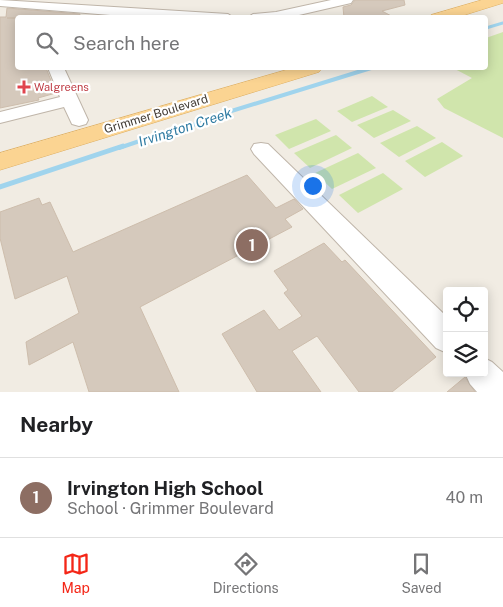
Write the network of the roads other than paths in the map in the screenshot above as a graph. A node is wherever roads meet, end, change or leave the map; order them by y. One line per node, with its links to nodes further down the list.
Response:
1 (347, 0): 9 (street)
2 (498, 0): 10 (main road)
3 (0, 2): 4 (street)
4 (27, 2): 8 (street)
5 (503, 10): 11 (main road)
6 (0, 13): 7 (street)
7 (15, 15)
8 (152, 15)
9 (280, 15)
10 (447, 15)
11 (488, 15)
12 (57, 70): 15 (street)
13 (255, 70): 19 (main road, Grimmer Boulevard)
14 (305, 70): 22 (main road, Grimmer Boulevard)
15 (70, 100): 18 (street); 19 (street)
16 (19, 105): 17 (street)
17 (0, 110)
18 (0, 118)
19 (79, 120): 20 (main road, Grimmer Boulevard)
20 (0, 143)
21 (261, 150): 23 (street)
22 (0, 162)
23 (443, 334)
24 (485, 377): 25 (street)
25 (500, 392)

